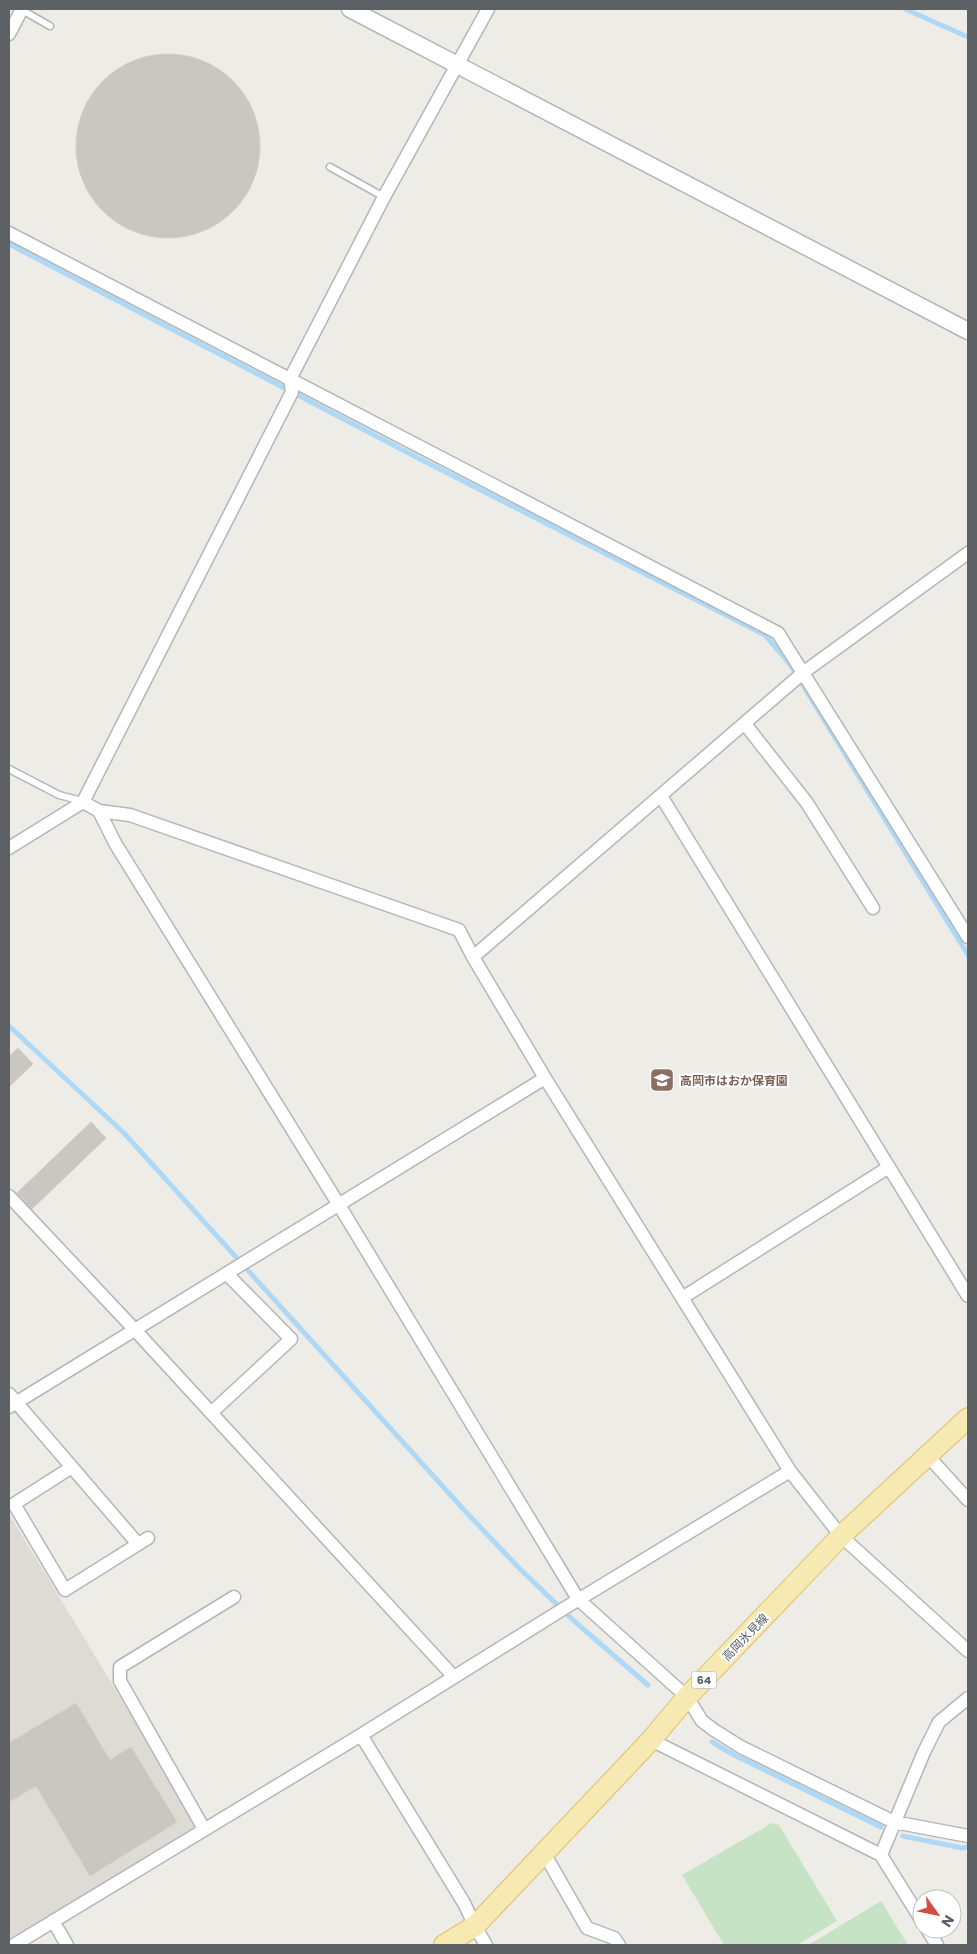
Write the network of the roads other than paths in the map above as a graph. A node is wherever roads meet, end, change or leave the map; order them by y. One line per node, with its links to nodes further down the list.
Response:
1 (22, 9): 4 (lane); 5 (street)
2 (350, 9): 6 (street)
3 (488, 9): 6 (street)
4 (50, 26)
5 (9, 34)
6 (457, 65): 8 (street); 10 (street)
7 (330, 167): 8 (lane)
8 (384, 197): 11 (street)
9 (9, 233): 11 (street)
10 (968, 331)
11 (291, 386): 13 (street); 17 (street)
12 (968, 553): 13 (street)
13 (803, 674): 14 (street); 21 (street)
14 (745, 724): 16 (street); 20 (street)
15 (9, 769): 17 (lane)
16 (661, 796): 22 (street); 24 (street)
17 (83, 802): 18 (street); 19 (street)
18 (99, 811): 22 (street); 26 (street)
19 (9, 848)
20 (873, 908)
21 (968, 937)
22 (473, 958): 23 (street)
23 (545, 1078): 26 (street); 29 (street)
24 (889, 1167): 28 (street); 29 (street)
25 (9, 1196): 30 (street)
26 (339, 1205): 27 (street); 40 (street)
27 (229, 1272): 30 (street); 32 (street)
28 (968, 1296)
29 (682, 1298): 36 (street)
30 (134, 1330): 31 (street); 32 (street)
31 (11, 1401): 35 (street)
32 (211, 1413): 42 (street)
33 (968, 1418): 34 (main road, 高岡氷見線 / 64)
34 (927, 1455): 37 (street); 38 (main road, 高岡氷見線 / 64)
35 (72, 1467): 35 (street)
36 (790, 1472): 38 (street); 40 (street)
37 (968, 1500)
38 (842, 1536): 41 (street); 43 (main road, 高岡氷見線 / 64)
39 (234, 1597): 48 (street)
40 (573, 1602): 42 (street); 43 (street)
41 (968, 1651)
42 (454, 1677): 45 (street)
43 (688, 1697): 46 (main road, 高岡氷見線 / 64); 47 (street)
44 (968, 1698): 47 (street)
45 (362, 1735): 48 (street); 54 (street)
46 (651, 1740): 50 (main road, 高岡氷見線 / 64); 51 (street)
47 (894, 1822): 49 (street); 51 (street)
48 (204, 1829): 53 (street)
49 (968, 1836)
50 (544, 1853): 54 (main road, 高岡氷見線 / 64); 59 (street)
51 (881, 1855): 52 (street)
52 (912, 1905)
53 (53, 1921): 55 (street); 56 (street)
54 (475, 1926): 57 (main road, 高岡氷見線 / 64); 58 (street)
55 (14, 1945)
56 (67, 1945)
57 (444, 1945)
58 (486, 1945)
59 (618, 1945)

